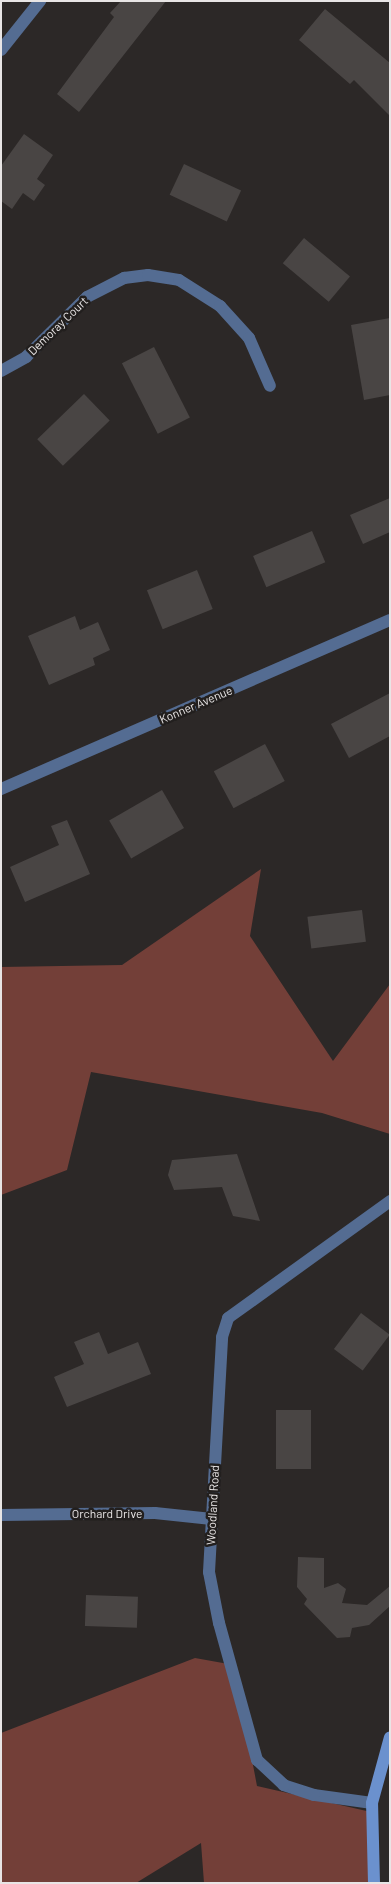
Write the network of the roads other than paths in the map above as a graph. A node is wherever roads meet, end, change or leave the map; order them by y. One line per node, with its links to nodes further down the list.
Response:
1 (40, 1): 2 (street)
2 (1, 50)
3 (1, 371): 4 (street, Demoray Court)
4 (270, 386)
5 (390, 620): 6 (street, Konner Avenue)
6 (1, 789)
7 (390, 1201): 9 (street, Woodland Road)
8 (1, 1515): 9 (street, Orchard Drive)
9 (212, 1519): 11 (street, Woodland Road)
10 (390, 1737): 11 (street)
11 (372, 1803): 12 (street)
12 (374, 1883)

